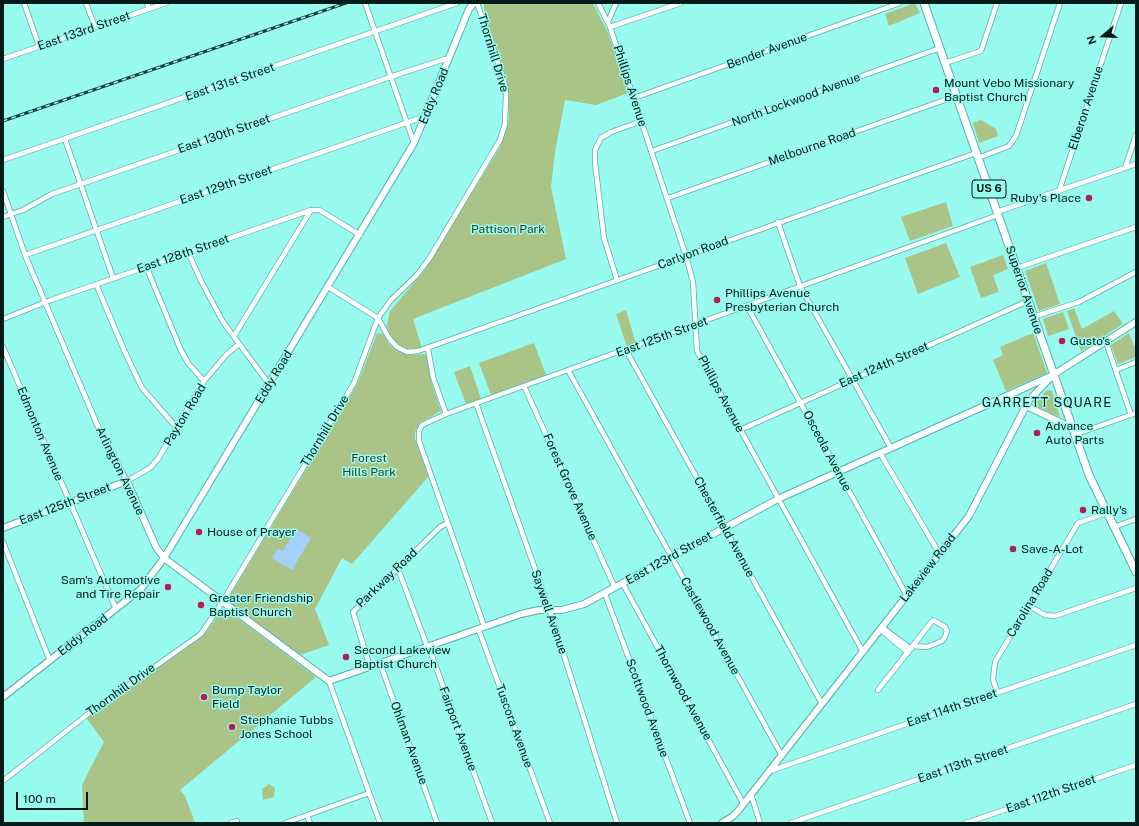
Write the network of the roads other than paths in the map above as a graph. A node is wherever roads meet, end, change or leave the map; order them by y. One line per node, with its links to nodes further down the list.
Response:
1 (24, 3): 22 (street)
2 (86, 3): 19 (street)
3 (147, 3): 17 (street)
4 (166, 3): 17 (street, East 133rd Street)
5 (365, 3): 21 (street)
6 (457, 3): 21 (street, East 131st Street)
7 (474, 3): 25 (street, Eddy Road)
8 (477, 3): 68 (street, Thornhill Drive)
9 (598, 3): 18 (street, Phillips Avenue)
10 (616, 3): 18 (street)
11 (681, 3): 20 (street)
12 (900, 3): 29 (street, Bender Avenue)
13 (924, 3): 23 (main road, Superior Avenue / US 6)
14 (997, 3): 26 (street)
15 (1060, 3): 37 (street, Carlyon Road)
16 (1121, 3): 43 (street, Elberon Avenue)
17 (149, 9): 19 (street, East 133rd Street)
18 (608, 22): 20 (street, Phillips Avenue)
19 (95, 27): 22 (street, East 133rd Street)
20 (610, 27): 29 (street, Phillips Avenue)
21 (375, 32): 27 (street); 34 (street, East 131st Street)
22 (39, 46): 24 (street, East 133rd Street)
23 (940, 48): 26 (main road, Superior Avenue / US 6); 36 (street, North Lockwood Avenue)
24 (3, 59)
25 (448, 59): 27 (street, East 130th Street); 30 (street, Eddy Road)
26 (945, 64): 28 (main road, Superior Avenue / US 6)
27 (391, 77): 32 (street); 41 (street, East 130th Street)
28 (956, 96): 37 (main road, Superior Avenue / US 6); 44 (street, Melbourne Road)
29 (634, 98): 31 (street, Phillips Avenue)
30 (426, 116): 32 (street, East 129th Street); 35 (street, Eddy Road)
31 (642, 121): 36 (street, Phillips Avenue); 60 (street)
32 (407, 123): 35 (street); 51 (street, East 129th Street)
33 (1136, 135): 40 (street)
34 (65, 139): 38 (street, East 131st Street); 41 (street)
35 (414, 143): 52 (street, Eddy Road)
36 (652, 151): 44 (street, Phillips Avenue)
37 (977, 156): 47 (main road, Superior Avenue / US 6); 49 (street, Carlyon Road)
38 (3, 160)
39 (1136, 164): 40 (street, East 125th Street)
40 (1125, 168): 43 (street, East 125th Street)
41 (81, 184): 46 (street, East 130th Street); 51 (street)
42 (3, 191): 46 (street, Arlington Avenue)
43 (1059, 191): 47 (street, East 125th Street)
44 (668, 198): 55 (street, Phillips Avenue)
45 (311, 210): 52 (street); 53 (street, East 128th Street); 72 (street)
46 (11, 214): 48 (street, East 130th Street); 54 (street, Arlington Avenue)
47 (998, 214): 57 (main road, Superior Avenue / US 6); 62 (street, East 125th Street)
48 (3, 217)
49 (778, 222): 55 (street, Carlyon Road); 62 (street)
50 (1136, 227): 57 (street)
51 (97, 230): 54 (street, East 129th Street); 59 (street)
52 (360, 235): 63 (street, Eddy Road)
53 (188, 252): 56 (street, East 128th Street); 72 (street)
54 (26, 255): 65 (street, Arlington Avenue)
55 (686, 256): 60 (street, Carlyon Road); 71 (street, Phillips Avenue)
56 (146, 266): 59 (street, East 128th Street); 83 (street)
57 (1017, 268): 64 (main road, Superior Avenue / US 6)
58 (1136, 272): 67 (street)
59 (113, 278): 61 (street, East 128th Street)
60 (617, 280): 76 (street, Carlyon Road)
61 (96, 284): 65 (street, East 128th Street); 92 (street)
62 (800, 286): 66 (street, East 125th Street); 82 (street)
63 (328, 287): 68 (street); 84 (street, Eddy Road)
64 (1028, 301): 67 (main road, Superior Avenue / US 6); 82 (street, East 124th Street)
65 (45, 302): 69 (street, East 128th Street); 99 (street, Arlington Avenue)
66 (747, 306): 71 (street, East 125th Street); 87 (street, Osceola Avenue)
67 (1034, 317): 81 (main road, Superior Avenue / US 6)
68 (378, 318): 76 (street, Carlyon Road); 119 (street, Thornhill Drive)
69 (3, 319)
70 (1136, 322): 73 (street, Lakeview Road)
71 (696, 325): 77 (street, East 125th Street); 93 (street, Phillips Avenue)
72 (234, 336): 74 (street)
73 (1106, 342): 80 (street); 81 (street, Lakeview Road)
74 (239, 344): 83 (street, Payton Road); 84 (street)
75 (3, 347): 101 (street, Edmonton Avenue)
76 (428, 349): 90 (street)
77 (626, 350): 79 (street, East 125th Street); 107 (street, Chesterfield Avenue)
78 (1136, 362): 80 (street)
79 (568, 370): 85 (street, East 125th Street); 110 (street, Castlewood Avenue)
80 (1116, 370): 91 (street)
81 (1054, 375): 86 (street, East 123rd Street); 89 (street, Lakeview Road); 95 (main road, Superior Avenue / US 6)
82 (852, 379): 87 (street, East 124th Street); 96 (street)
83 (204, 381): 92 (street, Payton Road)
84 (269, 384): 111 (street, Eddy Road)
85 (524, 386): 88 (street, East 125th Street); 115 (street, Forest Grove Avenue)
86 (997, 400): 89 (street); 96 (street, East 123rd Street)
87 (800, 401): 93 (street, East 124th Street); 98 (street, Osceola Avenue)
88 (476, 403): 90 (street, East 125th Street); 122 (street, Saywell Avenue)
89 (1024, 406): 95 (street); 109 (street, Lakeview Road)
90 (446, 414): 94 (street, East 125th Street)
91 (1134, 414): 95 (street)
92 (177, 428): 99 (street, Payton Road)
93 (740, 430): 100 (street, Phillips Avenue)
94 (419, 431): 104 (street, Tuscora Avenue)
95 (1073, 432): 102 (main road, Superior Avenue / US 6)
96 (891, 448): 97 (street, East 123rd Street)
97 (880, 453): 98 (street, East 123rd Street); 109 (street)
98 (838, 472): 100 (street, East 123rd Street); 118 (street, Osceola Avenue)
99 (127, 481): 101 (street, East 125th Street); 111 (street, Arlington Avenue)
100 (778, 499): 107 (street, East 123rd Street); 128 (street, Phillips Avenue)
101 (69, 502): 106 (street, East 125th Street); 121 (street, Edmonton Avenue)
102 (1107, 513): 105 (main road, Superior Avenue / US 6); 120 (street, Carolina Road)
103 (1136, 519): 105 (street)
104 (448, 523): 112 (street, Parkway Road); 123 (street, Tuscora Avenue)
105 (1114, 527): 113 (main road, Superior Avenue / US 6)
106 (3, 528)
107 (724, 528): 110 (street, East 123rd Street); 136 (street, Chesterfield Avenue)
108 (3, 542): 129 (street)
109 (940, 552): 118 (street, Lakeview Road)
110 (672, 557): 114 (street, East 123rd Street); 138 (street, Castlewood Avenue)
111 (164, 558): 119 (street, Arlington Avenue); 121 (street, Eddy Road)
112 (397, 569): 126 (street, Fairport Avenue); 131 (street, Parkway Road)
113 (1136, 572)
114 (623, 584): 115 (street, East 123rd Street); 144 (street, Thornwood Avenue)
115 (615, 588): 117 (street, East 123rd Street)
116 (1136, 588): 120 (street)
117 (604, 594): 122 (street, East 123rd Street); 153 (street, Scottwood Avenue)
118 (907, 596): 124 (street, Lakeview Road)
119 (223, 601): 132 (street, Arlington Avenue); 141 (street, Thornhill Drive)
120 (1030, 606): 134 (street, Carolina Road)
121 (116, 609): 129 (street, Eddy Road)
122 (550, 611): 123 (street, East 123rd Street); 152 (street, Saywell Avenue)
123 (481, 627): 126 (street, East 123rd Street); 151 (street, Tuscora Avenue)
124 (882, 629): 127 (street); 128 (street, Lakeview Road)
125 (1136, 645): 134 (street, East 114th Street)
126 (427, 646): 130 (street, East 123rd Street); 150 (street, Fairport Avenue)
127 (911, 649): 127 (street); 133 (street)
128 (864, 652): 136 (street, Lakeview Road)
129 (50, 661): 135 (street, Eddy Road)
130 (380, 663): 131 (street, East 123rd Street); 149 (street, Ohlman Avenue)
131 (370, 667): 132 (street, East 123rd Street)
132 (329, 681): 142 (street)
133 (878, 690)
134 (997, 692): 140 (street, East 114th Street)
135 (3, 697)
136 (822, 704): 138 (street, Lakeview Road)
137 (1136, 704): 156 (street, East 113th Street)
138 (782, 756): 140 (street, Lakeview Road)
139 (1136, 765): 157 (street, East 112th Street)
140 (768, 772): 143 (street, Lakeview Road)
141 (3, 781)
142 (369, 793): 145 (street); 148 (street)
143 (751, 794): 144 (street, Lakeview Road); 155 (street)
144 (744, 803): 154 (street, Lakeview Road)
145 (307, 815): 146 (street); 147 (street)
146 (285, 823)
147 (310, 823)
148 (380, 823)
149 (437, 823)
150 (492, 823)
151 (550, 823)
152 (618, 823)
153 (690, 823)
154 (722, 823)
155 (760, 823)
156 (791, 823)
157 (966, 823)

